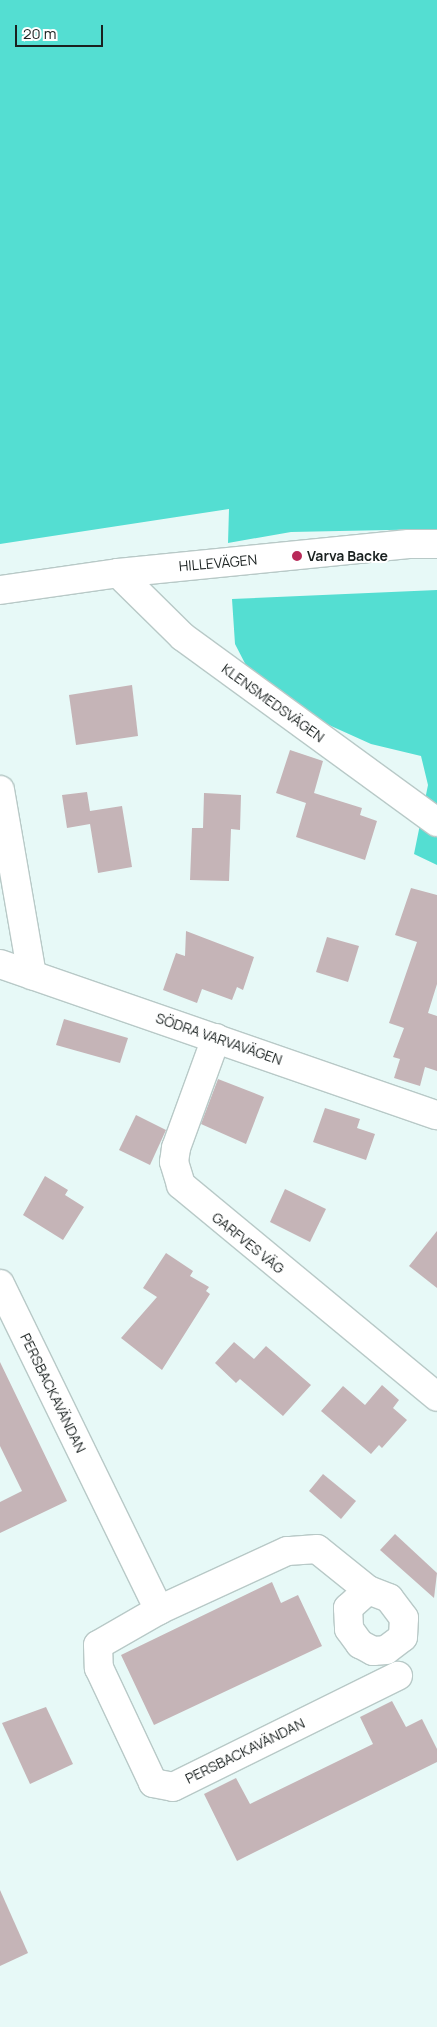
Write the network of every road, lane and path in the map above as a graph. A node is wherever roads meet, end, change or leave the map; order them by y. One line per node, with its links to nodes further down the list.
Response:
1 (437, 544): 2 (street, HILLEVÄGEN)
2 (118, 573): 3 (street, HILLEVÄGEN); 5 (street, KLENSMEDSVÄGEN)
3 (0, 590)
4 (0, 790): 7 (street)
5 (437, 822)
6 (0, 964): 7 (street, SÖDRA VARVAVÄGEN)
7 (32, 975): 8 (street, SÖDRA VARVAVÄGEN)
8 (216, 1038): 9 (street, SÖDRA VARVAVÄGEN); 11 (street, GARFVES VÄG)
9 (437, 1115)
10 (0, 1284): 13 (street, PERSBACKAVÄNDAN)
11 (437, 1397)
12 (368, 1590): 13 (street, PERSBACKAVÄNDAN)
13 (159, 1610): 14 (street, PERSBACKAVÄNDAN)
14 (398, 1676)

